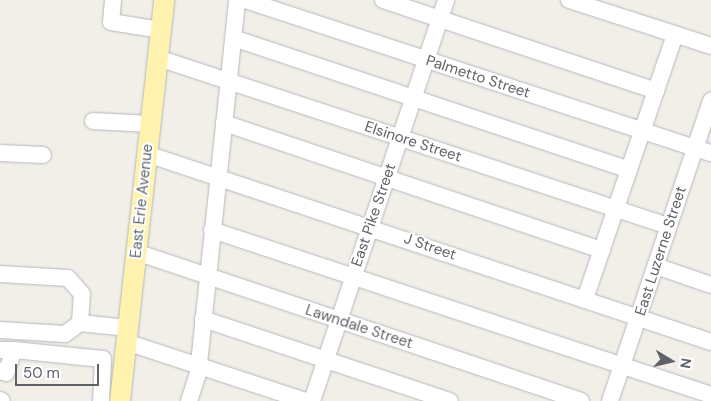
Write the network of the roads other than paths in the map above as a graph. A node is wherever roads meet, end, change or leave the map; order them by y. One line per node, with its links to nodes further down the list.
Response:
1 (113, 0): 9 (street)
2 (164, 0): 9 (main road, East Erie Avenue)
3 (237, 0): 11 (street)
4 (245, 0): 14 (street, Palmetto Street)
5 (383, 0): 8 (street)
6 (446, 0): 8 (street, East Pike Street)
7 (569, 0): 10 (street)
8 (440, 19): 14 (street, East Pike Street); 16 (street)
9 (161, 30): 13 (main road, East Erie Avenue)
10 (675, 34): 12 (street); 16 (street)
11 (233, 38): 15 (street); 17 (street)
12 (711, 46)
13 (158, 58): 15 (street, Elsinore Street); 21 (main road, East Erie Avenue)
14 (426, 60): 17 (street, East Pike Street); 22 (street, Palmetto Street)
15 (228, 81): 20 (street); 23 (street, Elsinore Street)
16 (656, 91): 22 (street)
17 (413, 99): 23 (street, East Pike Street); 29 (street)
18 (711, 101): 24 (street, East Luzerne Street)
19 (93, 121): 21 (street)
20 (224, 123): 30 (street); 31 (street)
21 (151, 124): 27 (main road, East Erie Avenue)
22 (642, 130): 24 (street, Palmetto Street); 29 (street)
23 (400, 138): 31 (street, East Pike Street); 32 (street, Elsinore Street)
24 (695, 148): 26 (street, Palmetto Street); 33 (street, East Luzerne Street)
25 (0, 153): 28 (street)
26 (711, 153)
27 (147, 154): 30 (street, J Street); 37 (main road, East Erie Avenue)
28 (43, 155)
29 (629, 170): 32 (street)
30 (217, 177): 34 (street, J Street); 35 (street)
31 (386, 180): 34 (street, East Pike Street); 36 (street)
32 (616, 209): 33 (street, Elsinore Street); 36 (street)
33 (668, 226): 38 (street, East Luzerne Street)
34 (370, 227): 41 (street, East Pike Street); 43 (street, J Street)
35 (212, 230): 40 (street); 41 (street)
36 (602, 250): 43 (street)
37 (136, 252): 40 (street, Lawndale Street); 49 (main road, East Erie Avenue)
38 (656, 266): 42 (street); 44 (street, East Luzerne Street)
39 (0, 274): 47 (street)
40 (208, 276): 45 (street); 46 (street, Lawndale Street)
41 (354, 277): 46 (street, East Pike Street); 54 (street)
42 (710, 282)
43 (585, 299): 44 (street, J Street)
44 (639, 318): 50 (street, J Street); 54 (street, East Luzerne Street)
45 (204, 319): 52 (street); 53 (street)
46 (339, 321): 52 (street, East Pike Street); 57 (street, Lawndale Street)
47 (80, 323): 48 (street); 49 (street)
48 (0, 330)
49 (127, 335): 53 (street); 59 (main road, East Erie Avenue)
50 (711, 342)
51 (7, 350): 55 (street); 58 (street)
52 (326, 360): 62 (street, East Pike Street); 63 (street)
53 (199, 366): 60 (street); 61 (street)
54 (622, 366): 56 (street); 65 (street, East Luzerne Street)
55 (0, 371)
56 (711, 395)
57 (551, 396): 64 (street, Lawndale Street)
58 (101, 401)
59 (120, 401)
60 (189, 401)
61 (305, 401)
62 (312, 401)
63 (450, 401)
64 (581, 401)
65 (610, 401)

